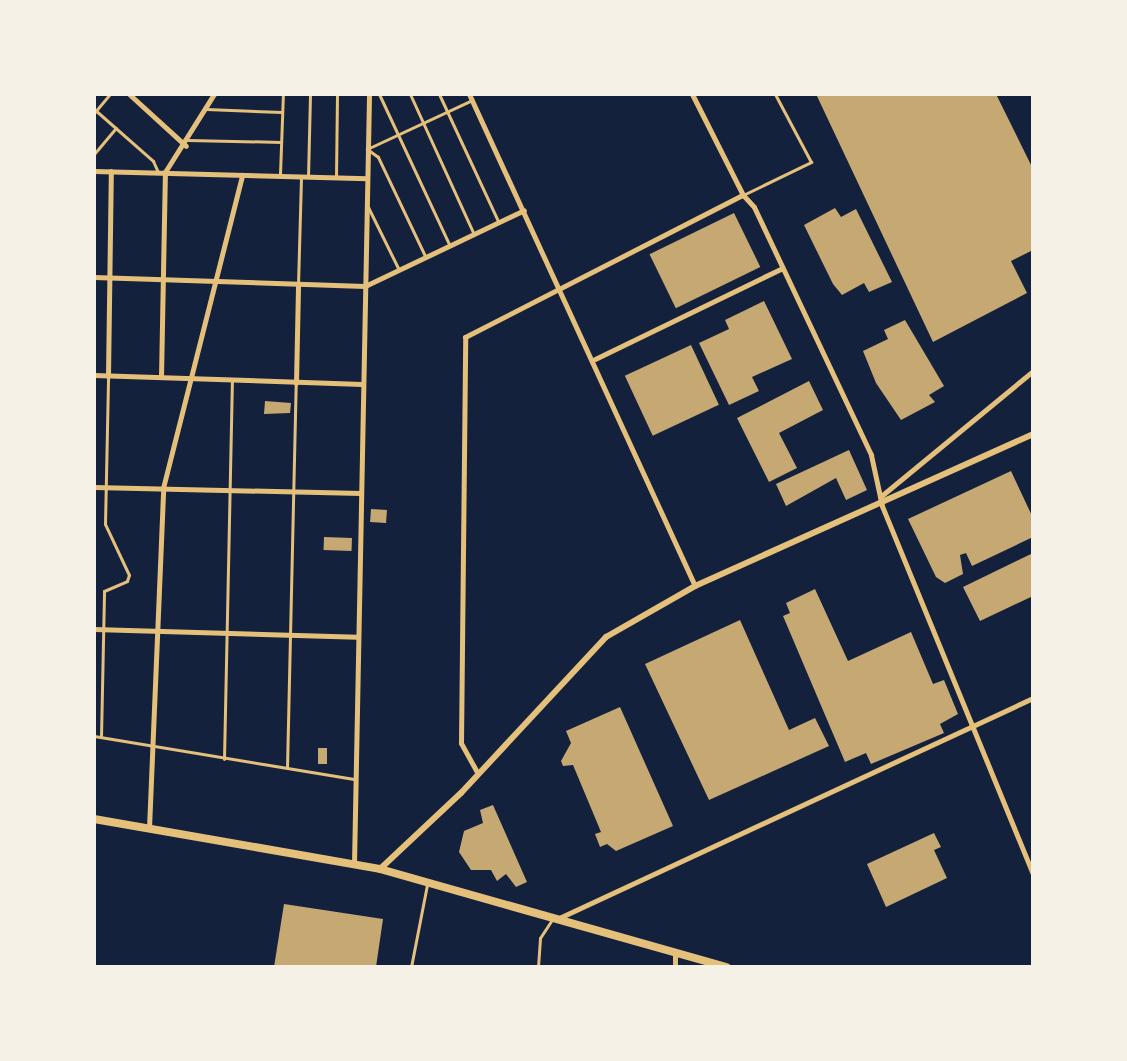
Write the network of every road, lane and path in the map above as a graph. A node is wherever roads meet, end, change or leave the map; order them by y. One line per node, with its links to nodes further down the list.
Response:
1 (110, 94): 15 (lane)
2 (214, 94): 14 (street)
3 (283, 94): 16 (lane)
4 (310, 94): 30 (lane)
5 (337, 94): 31 (lane)
6 (369, 94): 23 (street)
7 (379, 94): 20 (lane)
8 (410, 94): 18 (lane)
9 (439, 94): 17 (lane)
10 (692, 94): 33 (street)
11 (775, 94): 33 (lane)
12 (134, 96): 22 (street)
13 (470, 97): 17 (lane); 35 (street)
14 (206, 109): 16 (lane); 22 (street)
15 (95, 111): 19 (lane)
16 (282, 112): 21 (lane)
17 (447, 112): 18 (lane); 36 (lane)
18 (423, 123): 20 (lane); 37 (lane)
19 (116, 128): 24 (lane); 27 (lane)
20 (397, 135): 23 (lane); 38 (lane)
21 (281, 142): 22 (lane); 29 (lane)
22 (187, 143): 27 (street)
23 (367, 149): 32 (street); 39 (lane)
24 (94, 154)
25 (94, 171): 26 (street)
26 (111, 171): 27 (street); 43 (street)
27 (161, 172): 28 (street); 44 (street)
28 (242, 175): 29 (street); 45 (street)
29 (280, 176): 30 (street)
30 (304, 177): 31 (street); 46 (lane)
31 (336, 177): 32 (street)
32 (367, 178): 34 (street)
33 (743, 195): 41 (street); 47 (street)
34 (366, 204): 40 (lane); 48 (street)
35 (524, 210): 36 (street); 47 (street)
36 (499, 222): 37 (street)
37 (473, 233): 38 (street)
38 (449, 244): 39 (street)
39 (425, 256): 40 (street)
40 (398, 268): 48 (street)
41 (782, 268): 49 (street); 65 (street)
42 (94, 277): 43 (street)
43 (110, 277): 44 (street); 52 (street)
44 (164, 279): 45 (street); 53 (street)
45 (215, 282): 46 (street); 54 (street)
46 (298, 285): 48 (street); 56 (street)
47 (561, 285): 49 (street); 81 (street)
48 (365, 286): 57 (street)
49 (595, 359): 67 (street)
50 (1033, 371): 65 (street)
51 (94, 375): 52 (street)
52 (108, 376): 53 (street); 60 (lane)
53 (161, 377): 54 (street)
54 (191, 377): 55 (street); 61 (street)
55 (232, 378): 56 (street); 62 (lane)
56 (296, 383): 57 (street); 63 (lane)
57 (362, 384): 64 (street)
58 (1033, 434): 66 (street)
59 (94, 487): 60 (street)
60 (105, 487): 61 (street); 69 (lane)
61 (163, 488): 62 (street); 70 (street)
62 (227, 490): 63 (street); 71 (lane)
63 (291, 491): 64 (street); 72 (lane)
64 (361, 493): 73 (street)
65 (879, 497): 66 (street)
66 (882, 506): 67 (street); 75 (street)
67 (695, 586): 81 (street)
68 (94, 629): 69 (street)
69 (103, 630): 70 (street); 77 (lane)
70 (160, 631): 71 (street); 78 (street)
71 (225, 632): 72 (street); 79 (lane)
72 (289, 636): 73 (street); 80 (lane)
73 (357, 637): 82 (street)
74 (1033, 698): 75 (street)
75 (970, 729): 87 (street); 89 (street)
76 (94, 736): 77 (lane)
77 (101, 737): 78 (lane)
78 (156, 750): 79 (lane); 84 (street)
79 (224, 759): 80 (lane)
80 (287, 768): 82 (lane)
81 (477, 772): 86 (street)
82 (357, 780): 85 (street)
83 (94, 819): 84 (main road)
84 (149, 828): 85 (main road)
85 (354, 864): 86 (main road)
86 (380, 869): 88 (main road)
87 (1033, 875)
88 (428, 881): 89 (main road); 91 (lane)
89 (551, 921): 90 (main road); 92 (lane)
90 (675, 955): 93 (street); 94 (main road)
91 (411, 967)
92 (538, 967)
93 (675, 967)
94 (726, 967)

